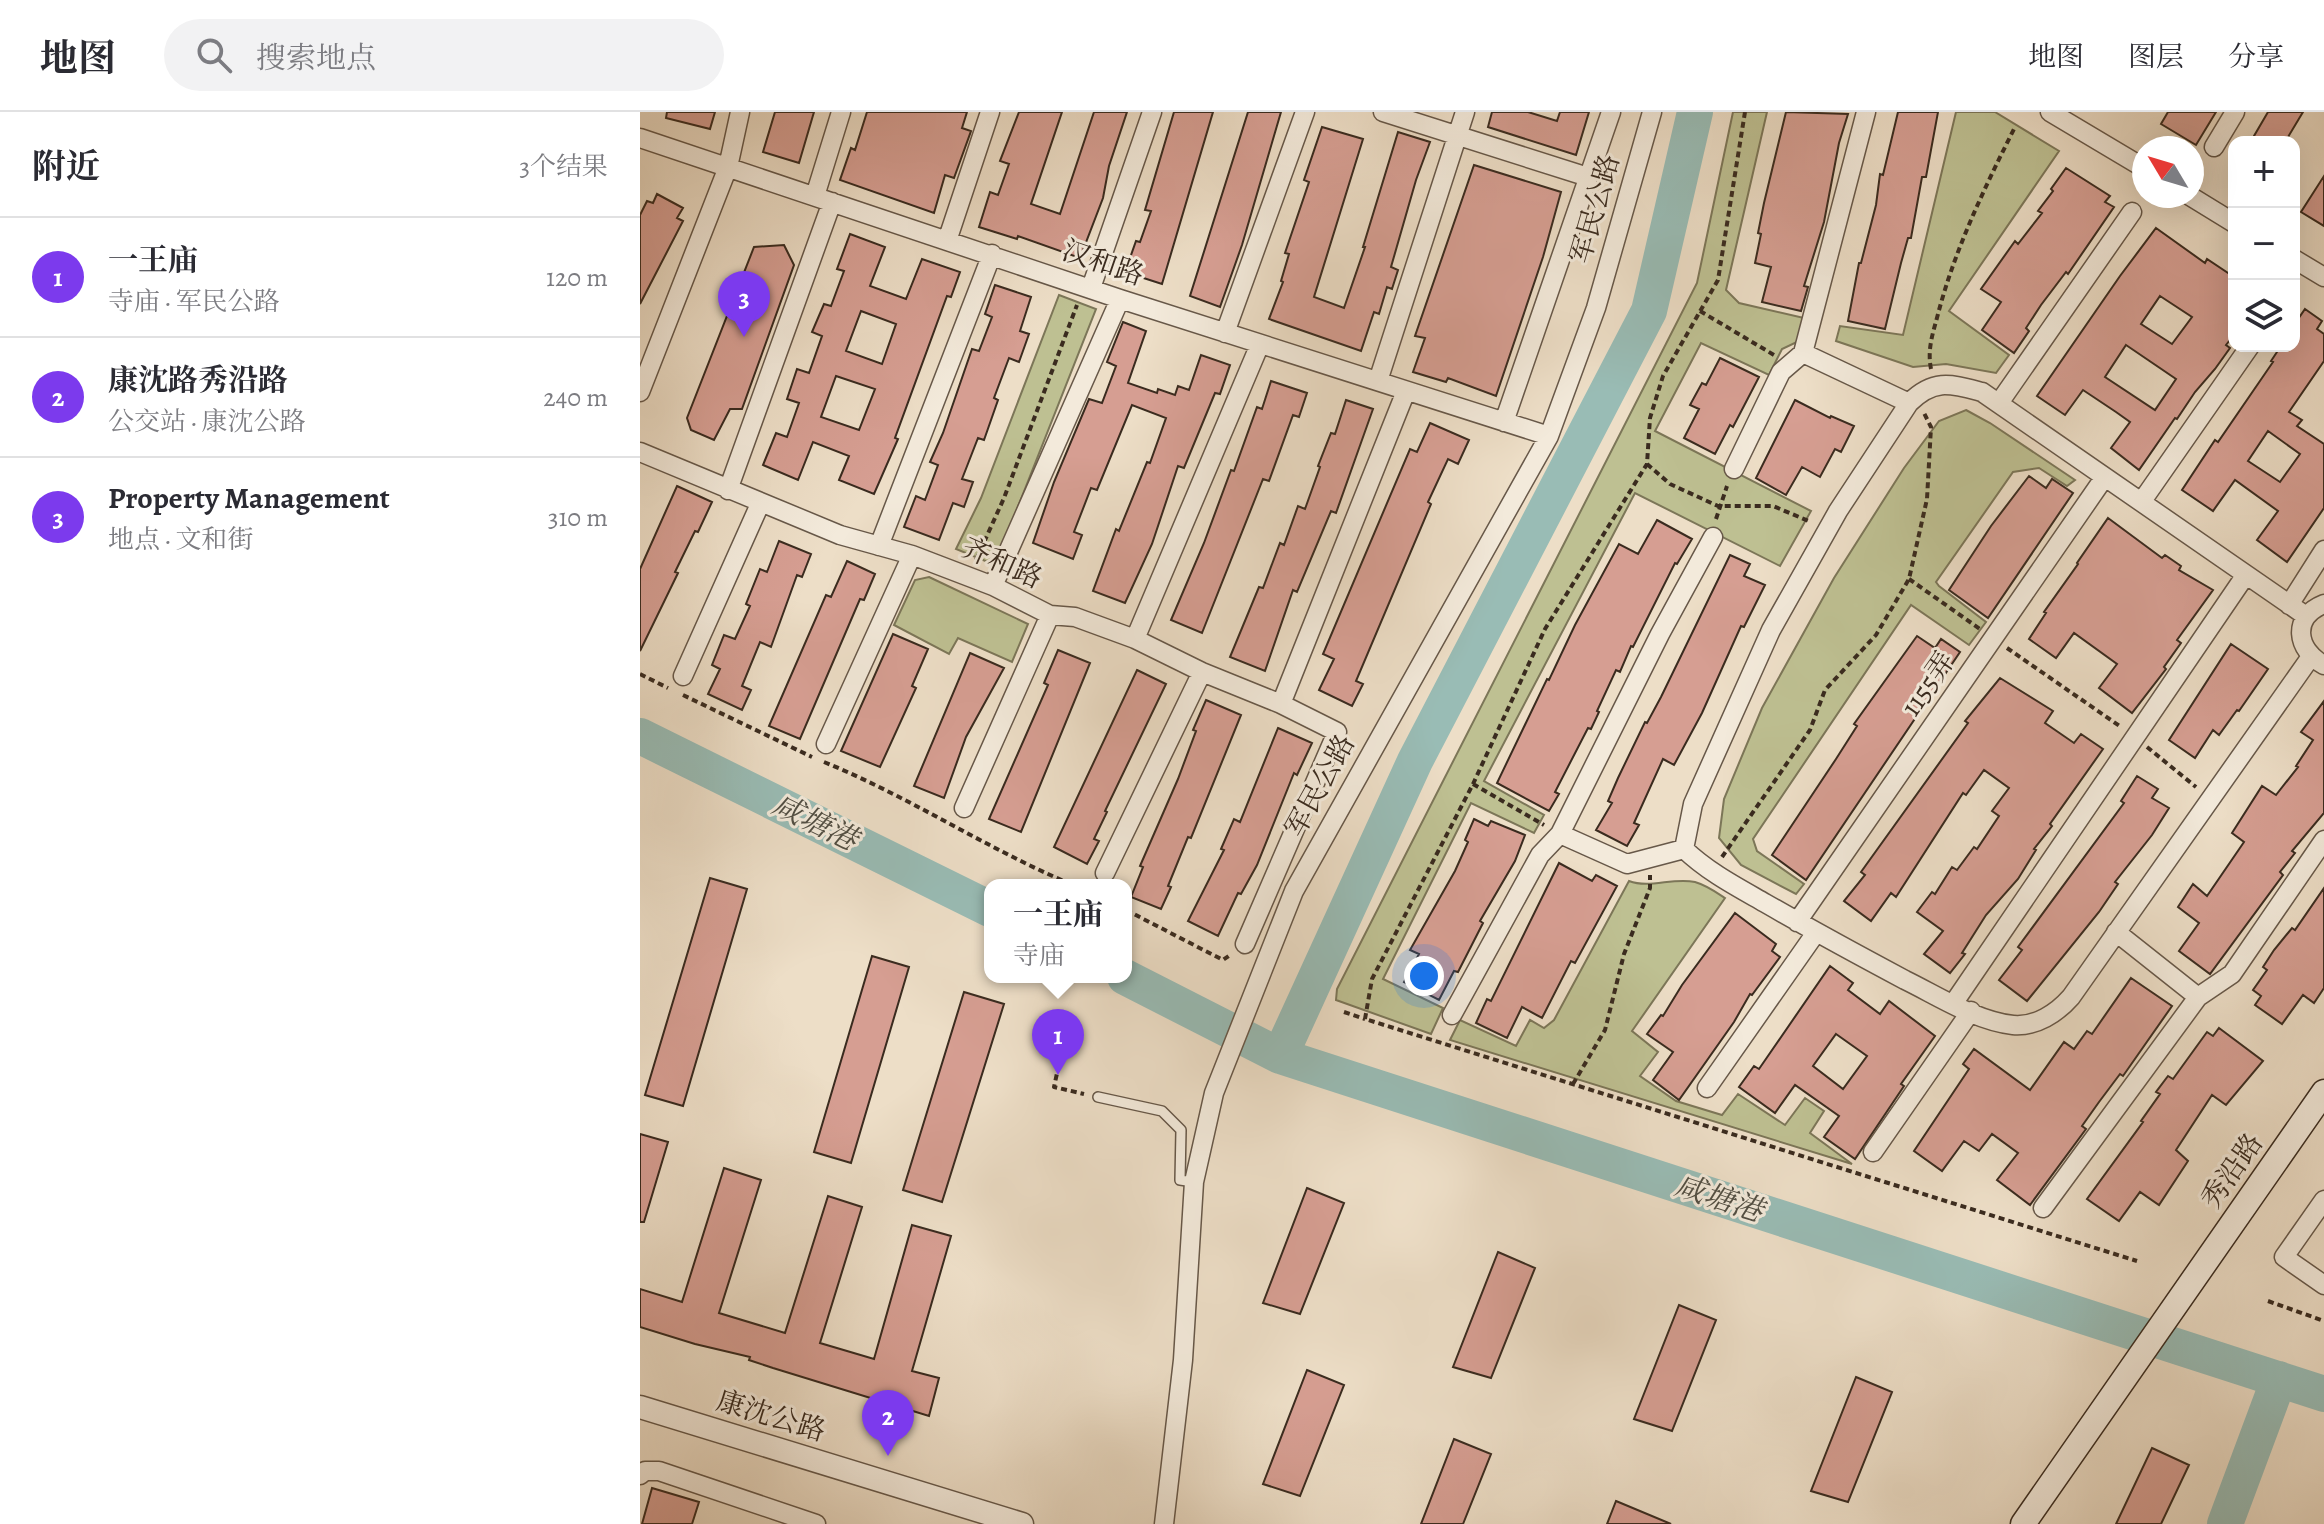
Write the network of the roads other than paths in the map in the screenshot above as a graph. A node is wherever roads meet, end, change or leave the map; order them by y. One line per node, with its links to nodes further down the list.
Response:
1 (740, 112): 17 (street)
2 (841, 112): 19 (street)
3 (990, 112): 23 (street)
4 (1152, 112): 27 (street)
5 (1305, 112): 29 (street)
6 (1383, 112): 13 (street)
7 (1465, 112): 13 (street)
8 (1611, 112): 18 (street)
9 (1652, 112): 39 (street, 军民公路)
10 (1866, 112): 32 (street)
11 (2050, 112): 16 (street)
12 (2235, 112): 15 (street)
13 (1457, 135): 18 (street); 33 (street)
14 (642, 144): 17 (street, 汉和路)
15 (2214, 147)
16 (2132, 161)
17 (728, 167): 19 (street, 汉和路); 35 (street)
18 (1588, 177): 38 (street)
19 (823, 199): 23 (street, 汉和路); 43 (street)
20 (2204, 205): 22 (street)
21 (2132, 212): 37 (street)
22 (2228, 219)
23 (947, 241): 24 (street, 汉和路)
24 (992, 254): 27 (street, 汉和路); 47 (street)
25 (2300, 263): 26 (street)
26 (2324, 277)
27 (1087, 287): 28 (street, 汉和路)
28 (1120, 299): 29 (street, 汉和路); 51 (street)
29 (1225, 333): 30 (street, 汉和路)
30 (1260, 344): 33 (street, 汉和路); 56 (street)
31 (2246, 352): 44 (street)
32 (1796, 359): 36 (street); 41 (street)
33 (1378, 381): 34 (street, 汉和路)
34 (1406, 391): 38 (street, 汉和路); 60 (street)
35 (640, 392)
36 (1912, 399): 37 (street); 65 (street)
37 (1999, 403): 42 (street)
38 (1504, 422): 39 (street, 汉和路)
39 (1549, 436): 79 (street, 军民公路)
40 (640, 452): 43 (street, 齐和路)
41 (1734, 469)
42 (2104, 478): 44 (street); 67 (street, 1155弄)
43 (728, 490): 45 (street, 齐和路)
44 (2142, 501): 50 (street)
45 (760, 504): 47 (street, 齐和路); 59 (street)
46 (1713, 537): 63 (street)
47 (879, 546): 49 (street, 齐和路)
48 (2324, 550): 53 (street)
49 (912, 555): 51 (street, 齐和路); 61 (street)
50 (2245, 576): 53 (street); 72 (street)
51 (993, 586): 54 (street, 齐和路)
52 (2324, 604): 55 (street)
53 (2289, 605): 55 (street)
54 (1050, 615): 56 (street, 齐和路); 62 (street)
55 (2306, 616): 57 (street)
56 (1135, 639): 58 (street, 齐和路)
57 (2317, 661): 68 (street)
58 (1202, 672): 60 (street, 齐和路); 66 (street)
59 (683, 676)
60 (1281, 704): 70 (street, 齐和路)
61 (826, 744)
62 (964, 808)
63 (1560, 834): 65 (street); 74 (street)
64 (2324, 840): 71 (street)
65 (1684, 849): 67 (street)
66 (1105, 873)
67 (1797, 922): 69 (street)
68 (2116, 932): 71 (street); 73 (street)
69 (1815, 934): 72 (street); 75 (street)
70 (1245, 944)
71 (2198, 997): 81 (street)
72 (1953, 1004): 73 (street)
73 (1971, 1011): 78 (street)
74 (1452, 1015)
75 (1707, 1088)
76 (2324, 1092): 88 (main road, 秀沿路)
77 (1098, 1097): 79 (lane)
78 (1873, 1152)
79 (1194, 1182): 87 (street, 军民公路)
80 (2324, 1200): 82 (street)
81 (2043, 1208)
82 (2324, 1285)
83 (640, 1407): 86 (street, 康沈公路)
84 (640, 1475): 85 (street)
85 (816, 1524)
86 (1022, 1524)
87 (1164, 1524)
88 (2023, 1524)

